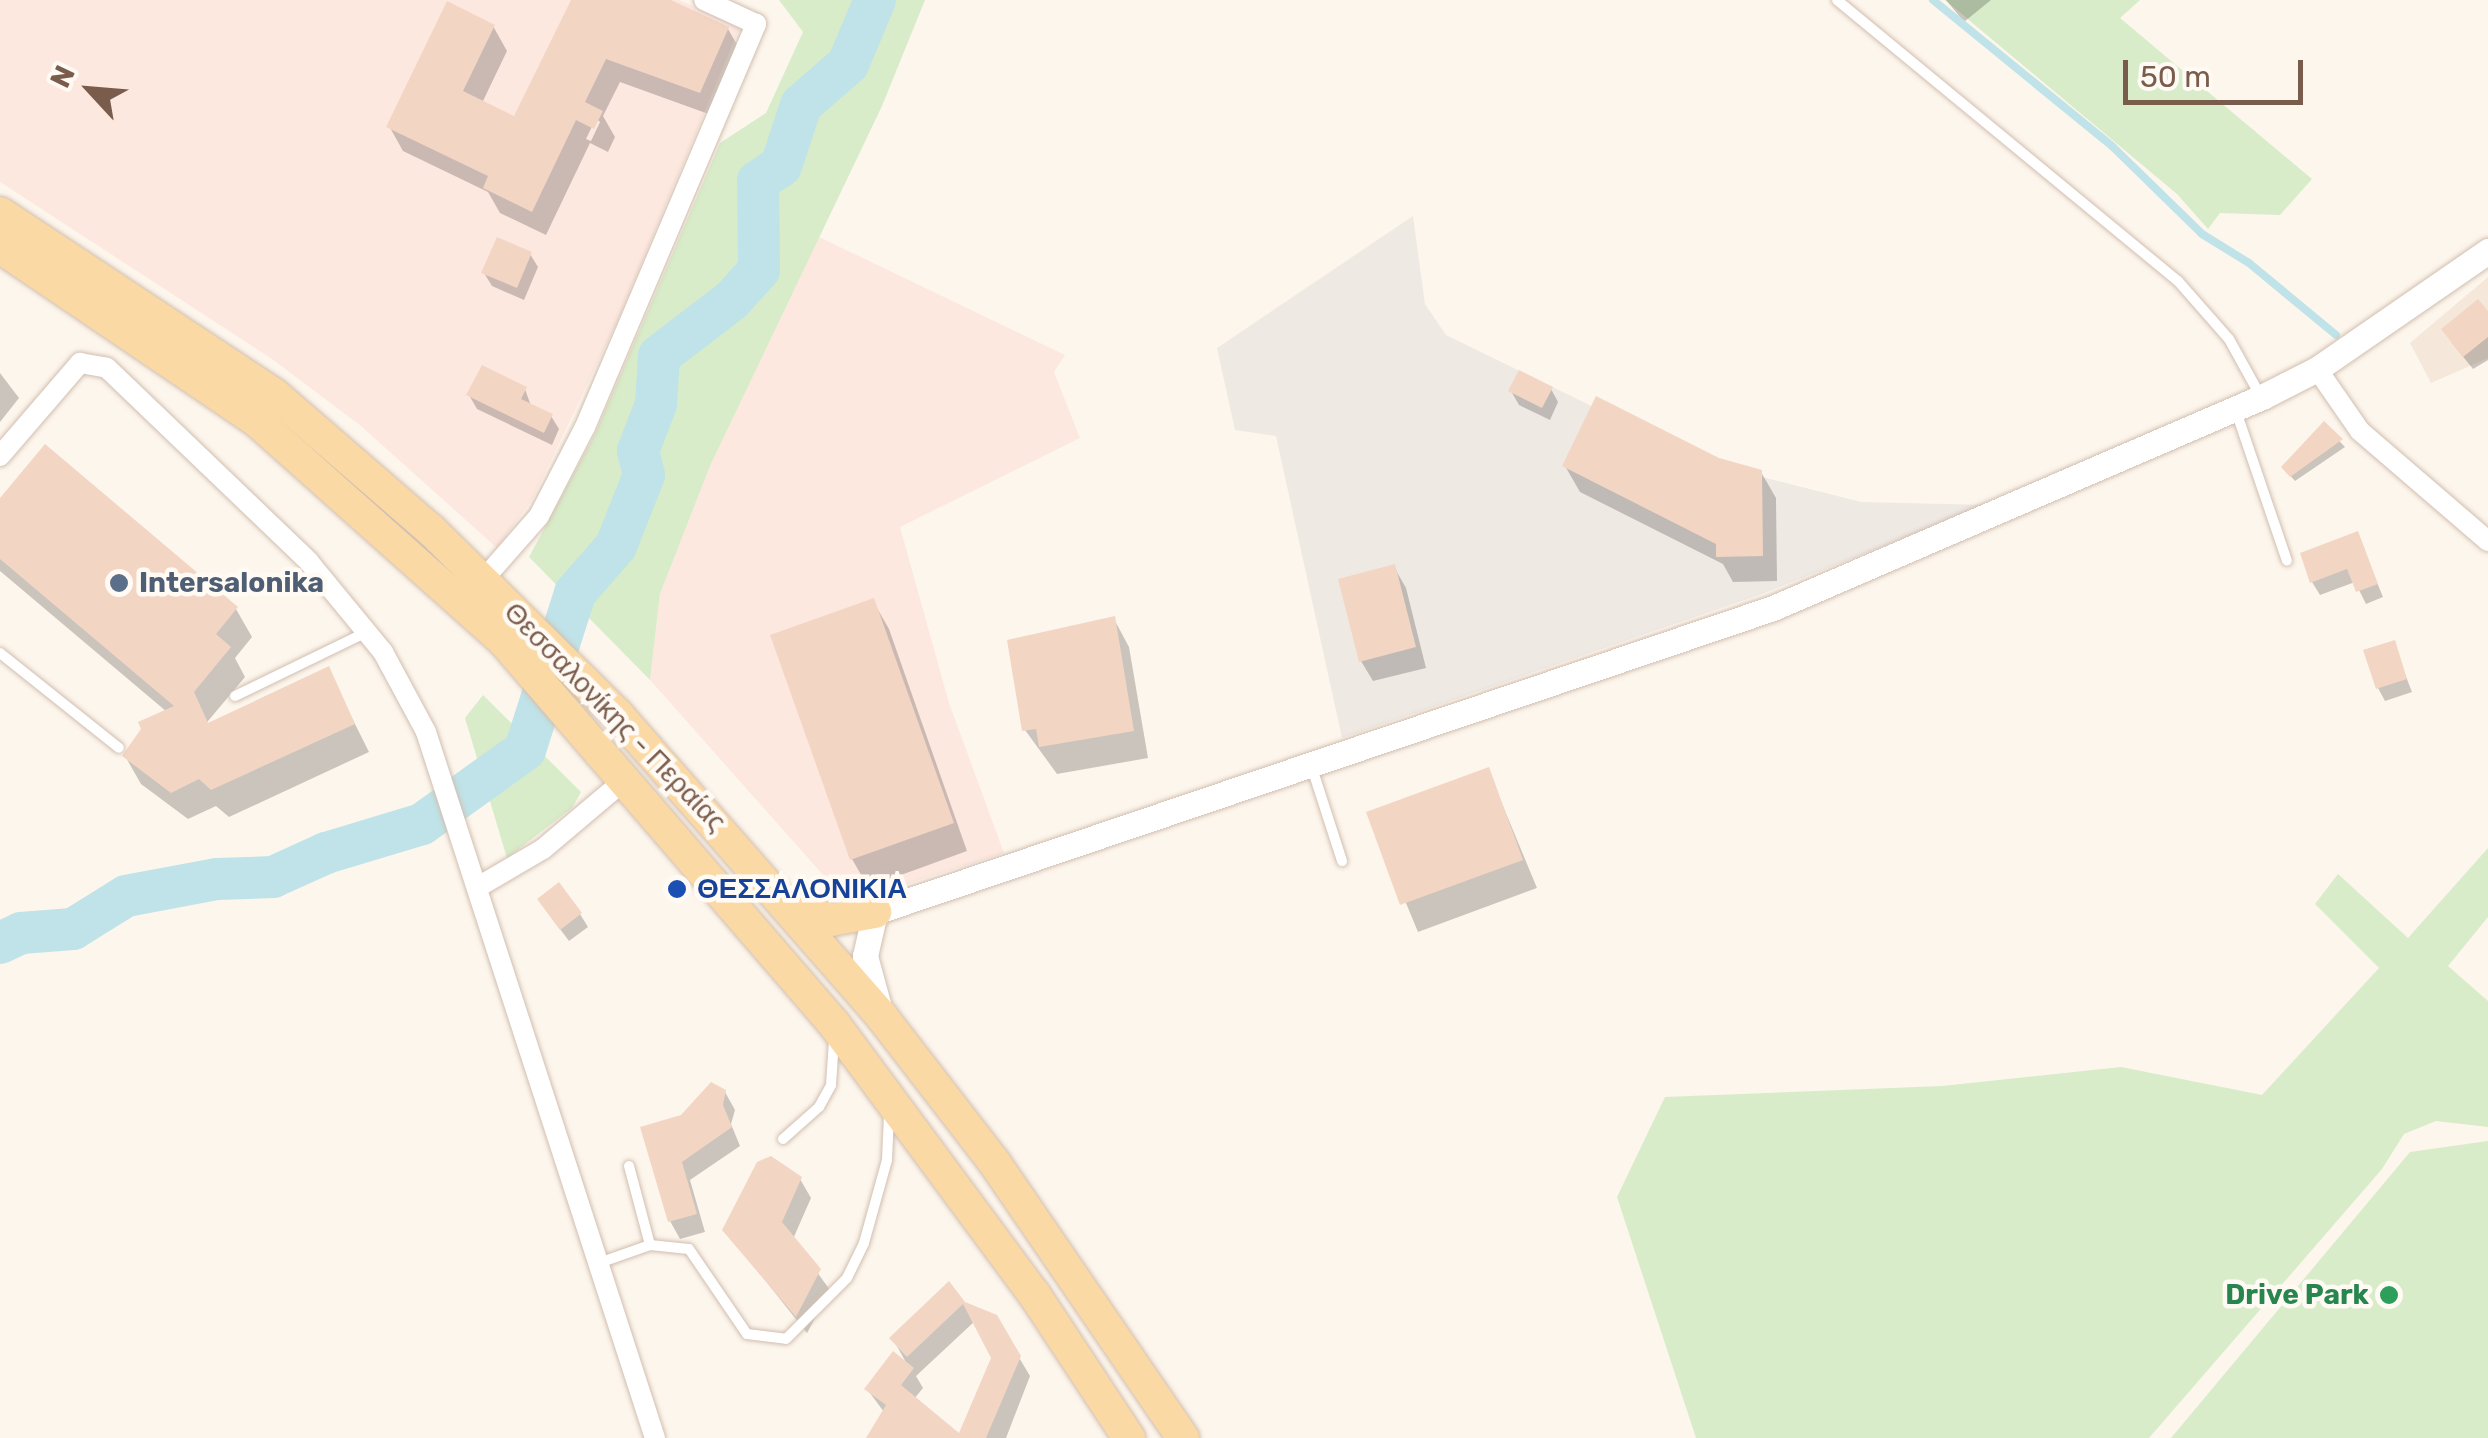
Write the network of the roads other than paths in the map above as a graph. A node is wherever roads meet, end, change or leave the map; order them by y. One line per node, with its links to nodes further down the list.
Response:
1 (704, 0): 12 (street)
2 (1836, 0): 7 (lane)
3 (0, 212): 12 (main road, Θεσσαλονίκης - Περαίας)
4 (0, 247): 13 (main road, Θεσσαλονίκης - Περαίας)
5 (2488, 251): 6 (street)
6 (2318, 369): 7 (street); 10 (street)
7 (2262, 398): 8 (street)
8 (2236, 410): 11 (lane); 18 (street)
9 (0, 456): 14 (street)
10 (2488, 541)
11 (2287, 561)
12 (483, 580): 13 (main road, Θεσσαλονίκης - Περαίας)
13 (510, 626): 19 (main road, Θεσσαλονίκης - Περαίας); 22 (main road, Θεσσαλονίκης - Περαίας)
14 (369, 631): 16 (lane); 21 (street)
15 (0, 653): 17 (lane)
16 (234, 696)
17 (119, 748)
18 (1311, 767): 20 (lane); 23 (street)
19 (627, 778): 21 (street); 25 (main road, Θεσσαλονίκης - Περαίας)
20 (1342, 861)
21 (478, 887): 30 (street)
22 (793, 910): 23 (main road); 24 (main road, Θεσσαλονίκης - Περαίας)
23 (874, 912): 24 (street)
24 (882, 1017): 33 (main road, Θεσσαλονίκης - Περαίας)
25 (834, 1024): 26 (main road, Θεσσαλονίκης - Περαίας); 27 (lane)
26 (888, 1093): 29 (lane); 32 (main road, Θεσσαλονίκης - Περαίας)
27 (782, 1139)
28 (629, 1166): 29 (lane)
29 (650, 1245): 30 (lane)
30 (599, 1264): 31 (street)
31 (655, 1438)
32 (1130, 1438)
33 (1183, 1438)

